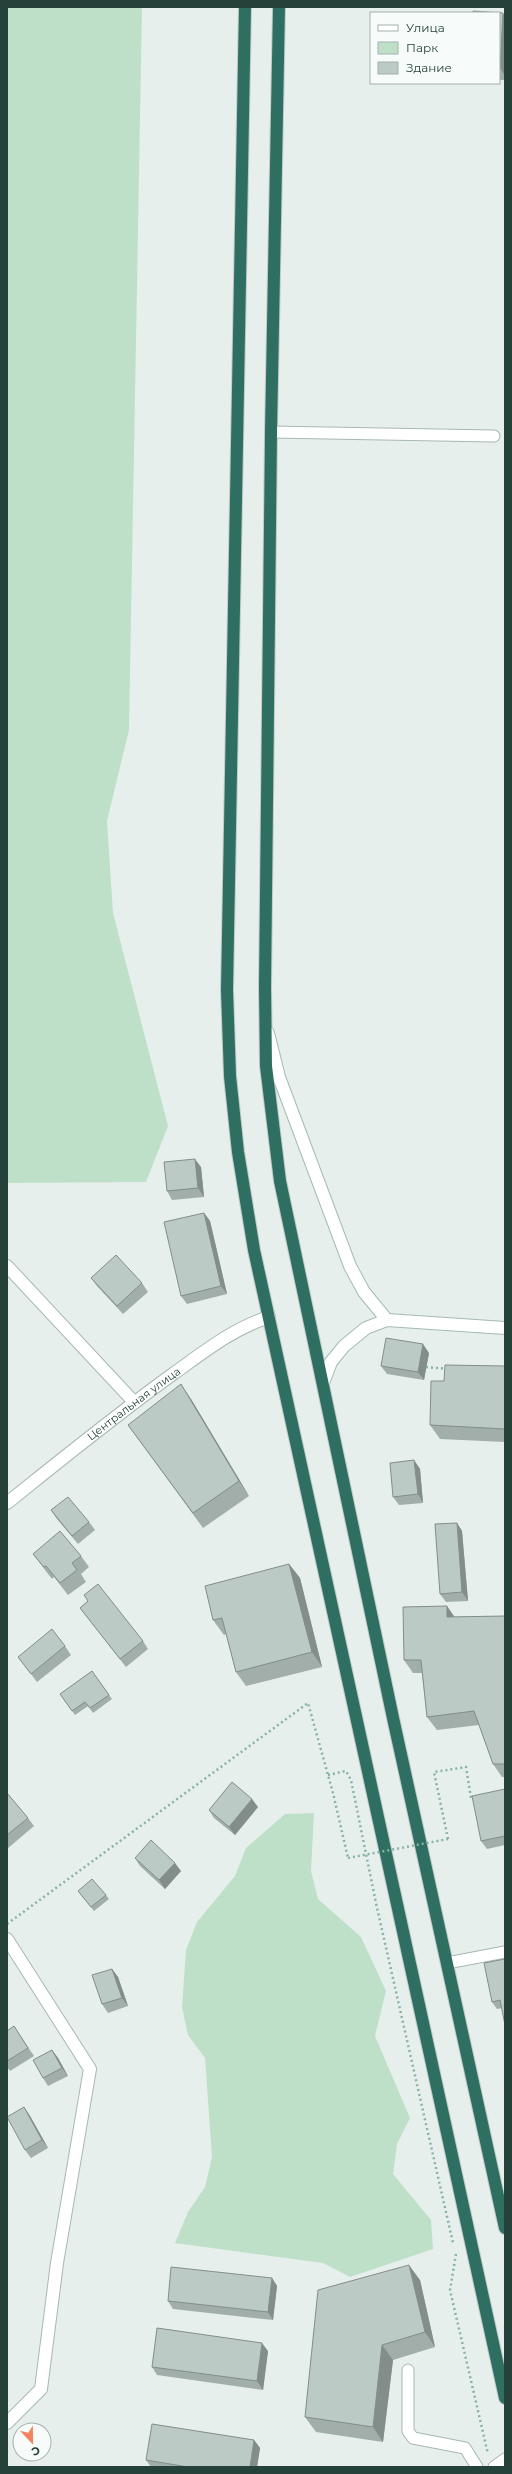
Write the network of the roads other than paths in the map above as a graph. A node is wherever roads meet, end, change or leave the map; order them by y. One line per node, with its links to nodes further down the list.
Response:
1 (246, 7): 7 (highway)
2 (279, 7): 3 (highway)
3 (271, 432): 4 (lane); 5 (highway)
4 (494, 436)
5 (266, 1025): 8 (street); 10 (highway)
6 (7, 1266): 11 (street)
7 (269, 1317): 11 (street, Центральная улица); 18 (highway)
8 (387, 1320): 9 (street); 10 (street)
9 (505, 1328)
10 (323, 1383): 15 (highway)
11 (134, 1402): 12 (street, Центральная улица)
12 (7, 1503)
13 (7, 1939): 19 (street)
14 (505, 1952): 15 (lane)
15 (447, 1963): 16 (highway)
16 (505, 2228)
17 (408, 2370): 22 (lane)
18 (505, 2398)
19 (7, 2423)
20 (505, 2459): 21 (lane)
21 (492, 2463)
22 (477, 2467)

